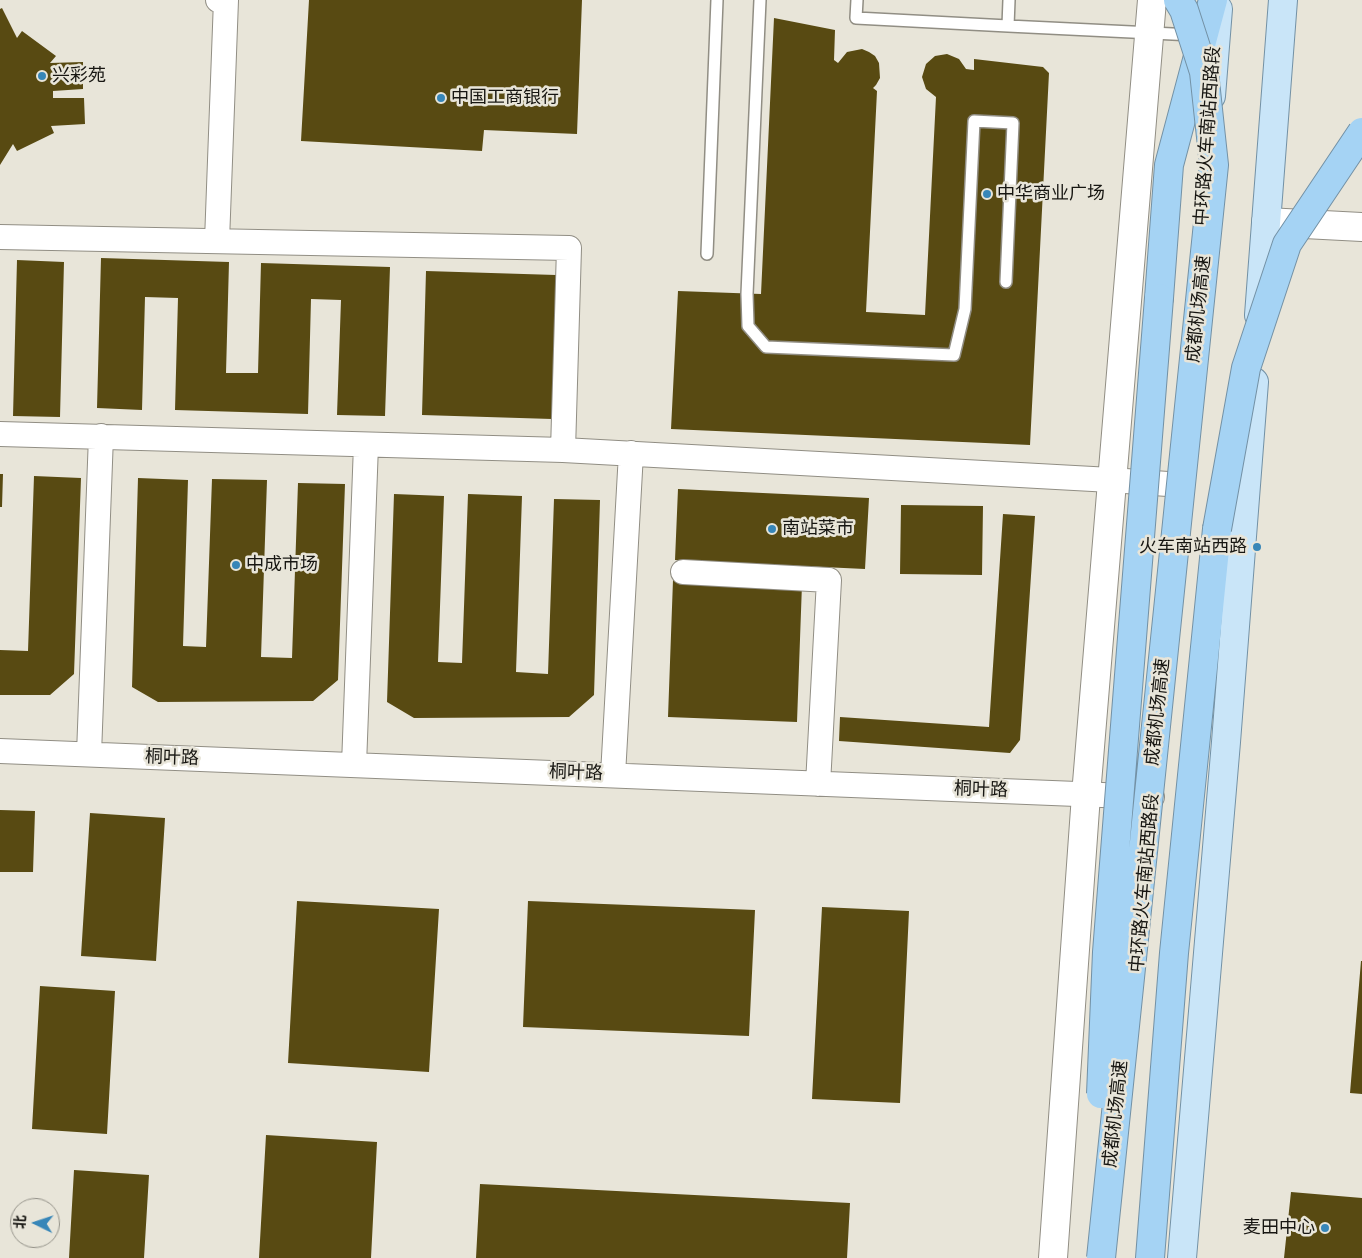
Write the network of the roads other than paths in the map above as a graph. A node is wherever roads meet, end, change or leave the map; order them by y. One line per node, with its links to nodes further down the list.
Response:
1 (218, 0): 18 (street)
2 (717, 0): 19 (lane)
3 (760, 0): 20 (lane)
4 (857, 0): 11 (lane)
5 (1009, 0): 11 (lane)
6 (1152, 0): 12 (street)
7 (1178, 0): 38 (highway, 成都机场高速, bridge)
8 (1213, 0): 13 (highway)
9 (1219, 0): 13 (main road, 中环路火车南站西路段)
10 (1283, 0): 15 (main road)
11 (1008, 26): 12 (lane)
12 (1150, 33): 13 (lane); 26 (street)
13 (1209, 36): 27 (main road, 中环路火车南站西路段); 37 (highway, bridge)
14 (1362, 132): 40 (highway, bridge)
15 (1266, 222): 16 (street); 41 (main road)
16 (1362, 227)
17 (0, 237): 18 (street)
18 (216, 241): 24 (street)
19 (707, 254)
20 (1006, 282)
21 (0, 434): 22 (street)
22 (101, 436): 23 (street); 30 (street)
23 (366, 445): 24 (street); 31 (street)
24 (564, 450): 25 (street)
25 (631, 453): 26 (street); 32 (street)
26 (1112, 480): 27 (street); 34 (street)
27 (1182, 485): 35 (main road, 中环路火车南站西路段)
28 (683, 572): 33 (street)
29 (0, 751): 30 (street, 桐叶路)
30 (89, 754): 31 (street, 桐叶路)
31 (354, 765): 32 (street, 桐叶路)
32 (613, 775): 33 (street, 桐叶路)
33 (818, 784): 34 (street, 桐叶路)
34 (1086, 795): 35 (street, 桐叶路); 36 (street)
35 (1152, 797): 39 (main road, 中环路火车南站西路段)
36 (1053, 1258)
37 (1093, 1258)
38 (1101, 1258)
39 (1113, 1258)
40 (1150, 1258)
41 (1182, 1258)

